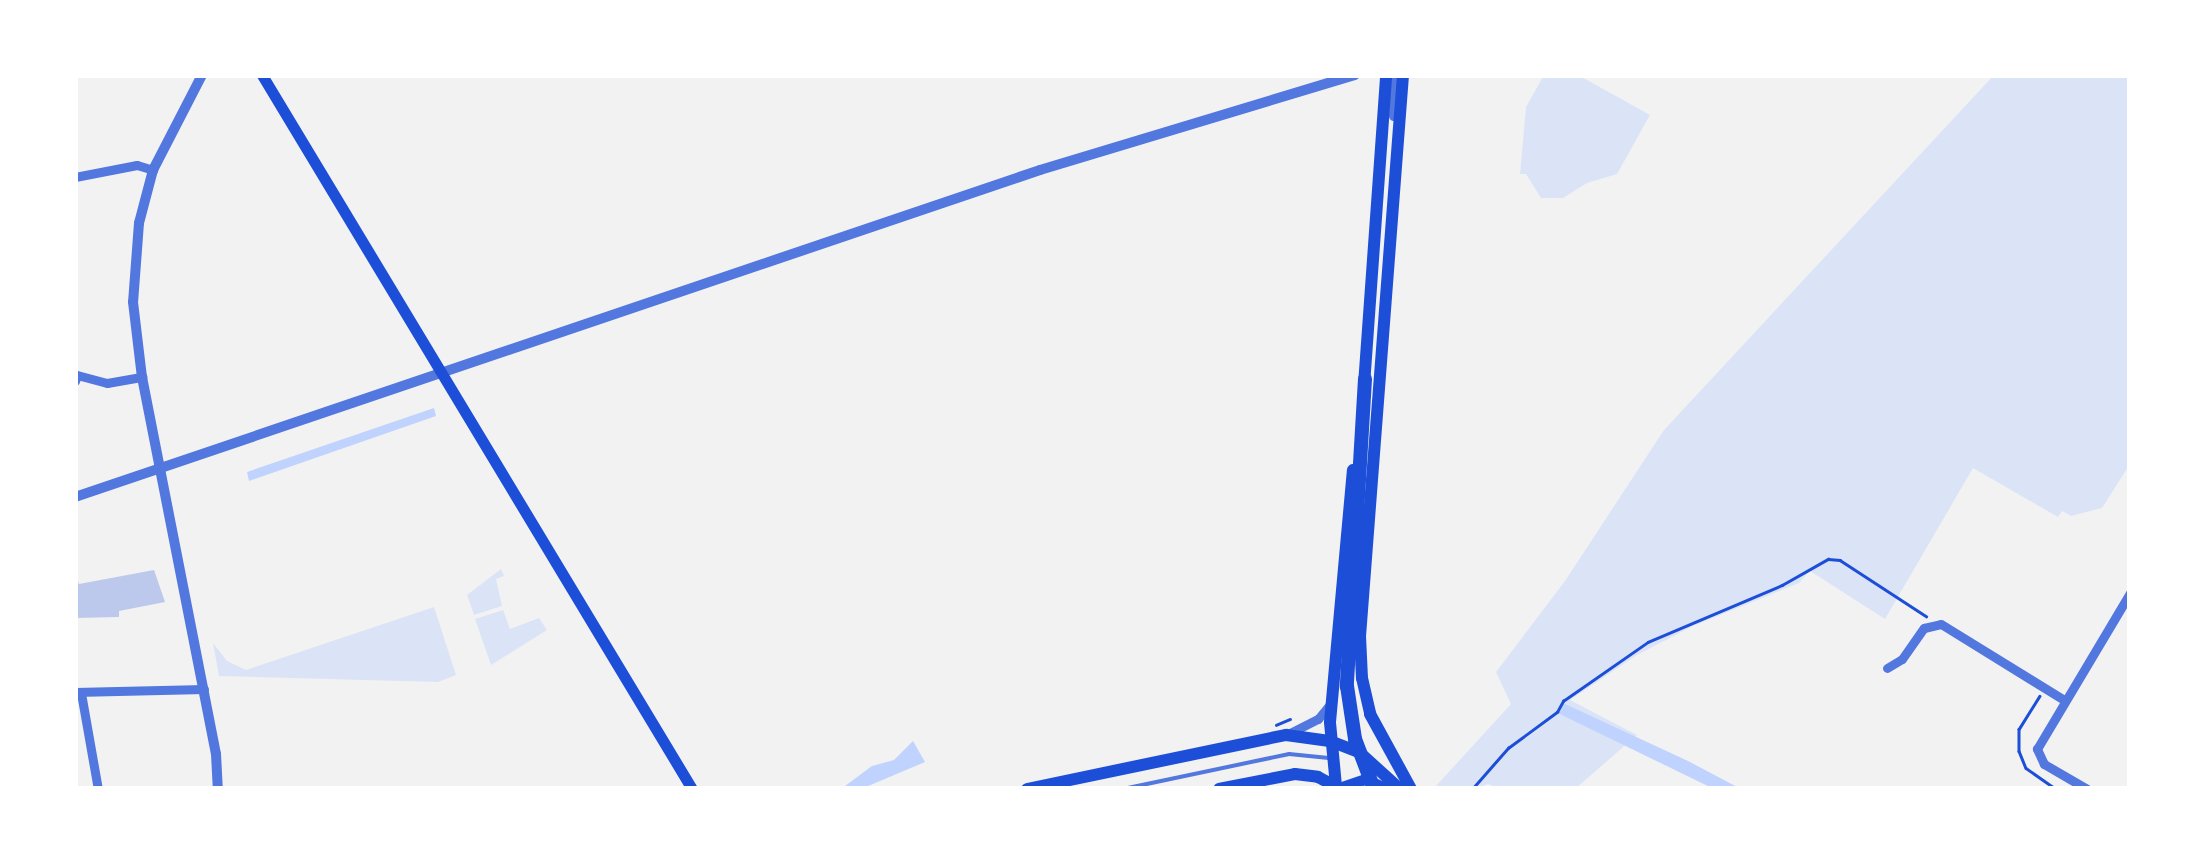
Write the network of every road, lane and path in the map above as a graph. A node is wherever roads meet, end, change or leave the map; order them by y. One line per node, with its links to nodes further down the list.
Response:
1 (202, 75): 6 (street)
2 (262, 75): 9 (main road)
3 (1356, 75): 9 (street)
4 (1388, 75): 8 (street); 11 (main road)
5 (1402, 75): 8 (main road)
6 (153, 170): 7 (street); 10 (street)
7 (75, 177)
8 (1391, 227): 37 (main road)
9 (440, 373): 13 (street); 29 (main road)
10 (142, 378): 12 (street); 13 (street)
11 (1365, 379): 21 (main road); 34 (highway)
12 (75, 381)
13 (160, 467): 14 (street); 18 (street)
14 (75, 497)
15 (2130, 593): 20 (street)
16 (1941, 624): 17 (street); 20 (street); 38 (path)
17 (1887, 668)
18 (204, 689): 19 (street); 28 (street)
19 (78, 692): 27 (street)
20 (2064, 700): 39 (street)
21 (1332, 702): 22 (street); 23 (main road)
22 (1286, 735): 23 (main road); 30 (main road)
23 (1330, 741): 24 (main road); 36 (main road)
24 (1332, 758): 26 (main road); 31 (lane)
25 (1304, 774): 26 (main road); 32 (main road); 33 (street)
26 (1338, 788): 35 (main road)
27 (98, 789)
28 (218, 789)
29 (692, 789)
30 (1027, 789)
31 (1123, 789)
32 (1219, 789)
33 (1304, 789)
34 (1374, 789)
35 (1387, 789)
36 (1400, 789)
37 (1415, 789)
38 (1472, 789)
39 (2087, 789)

